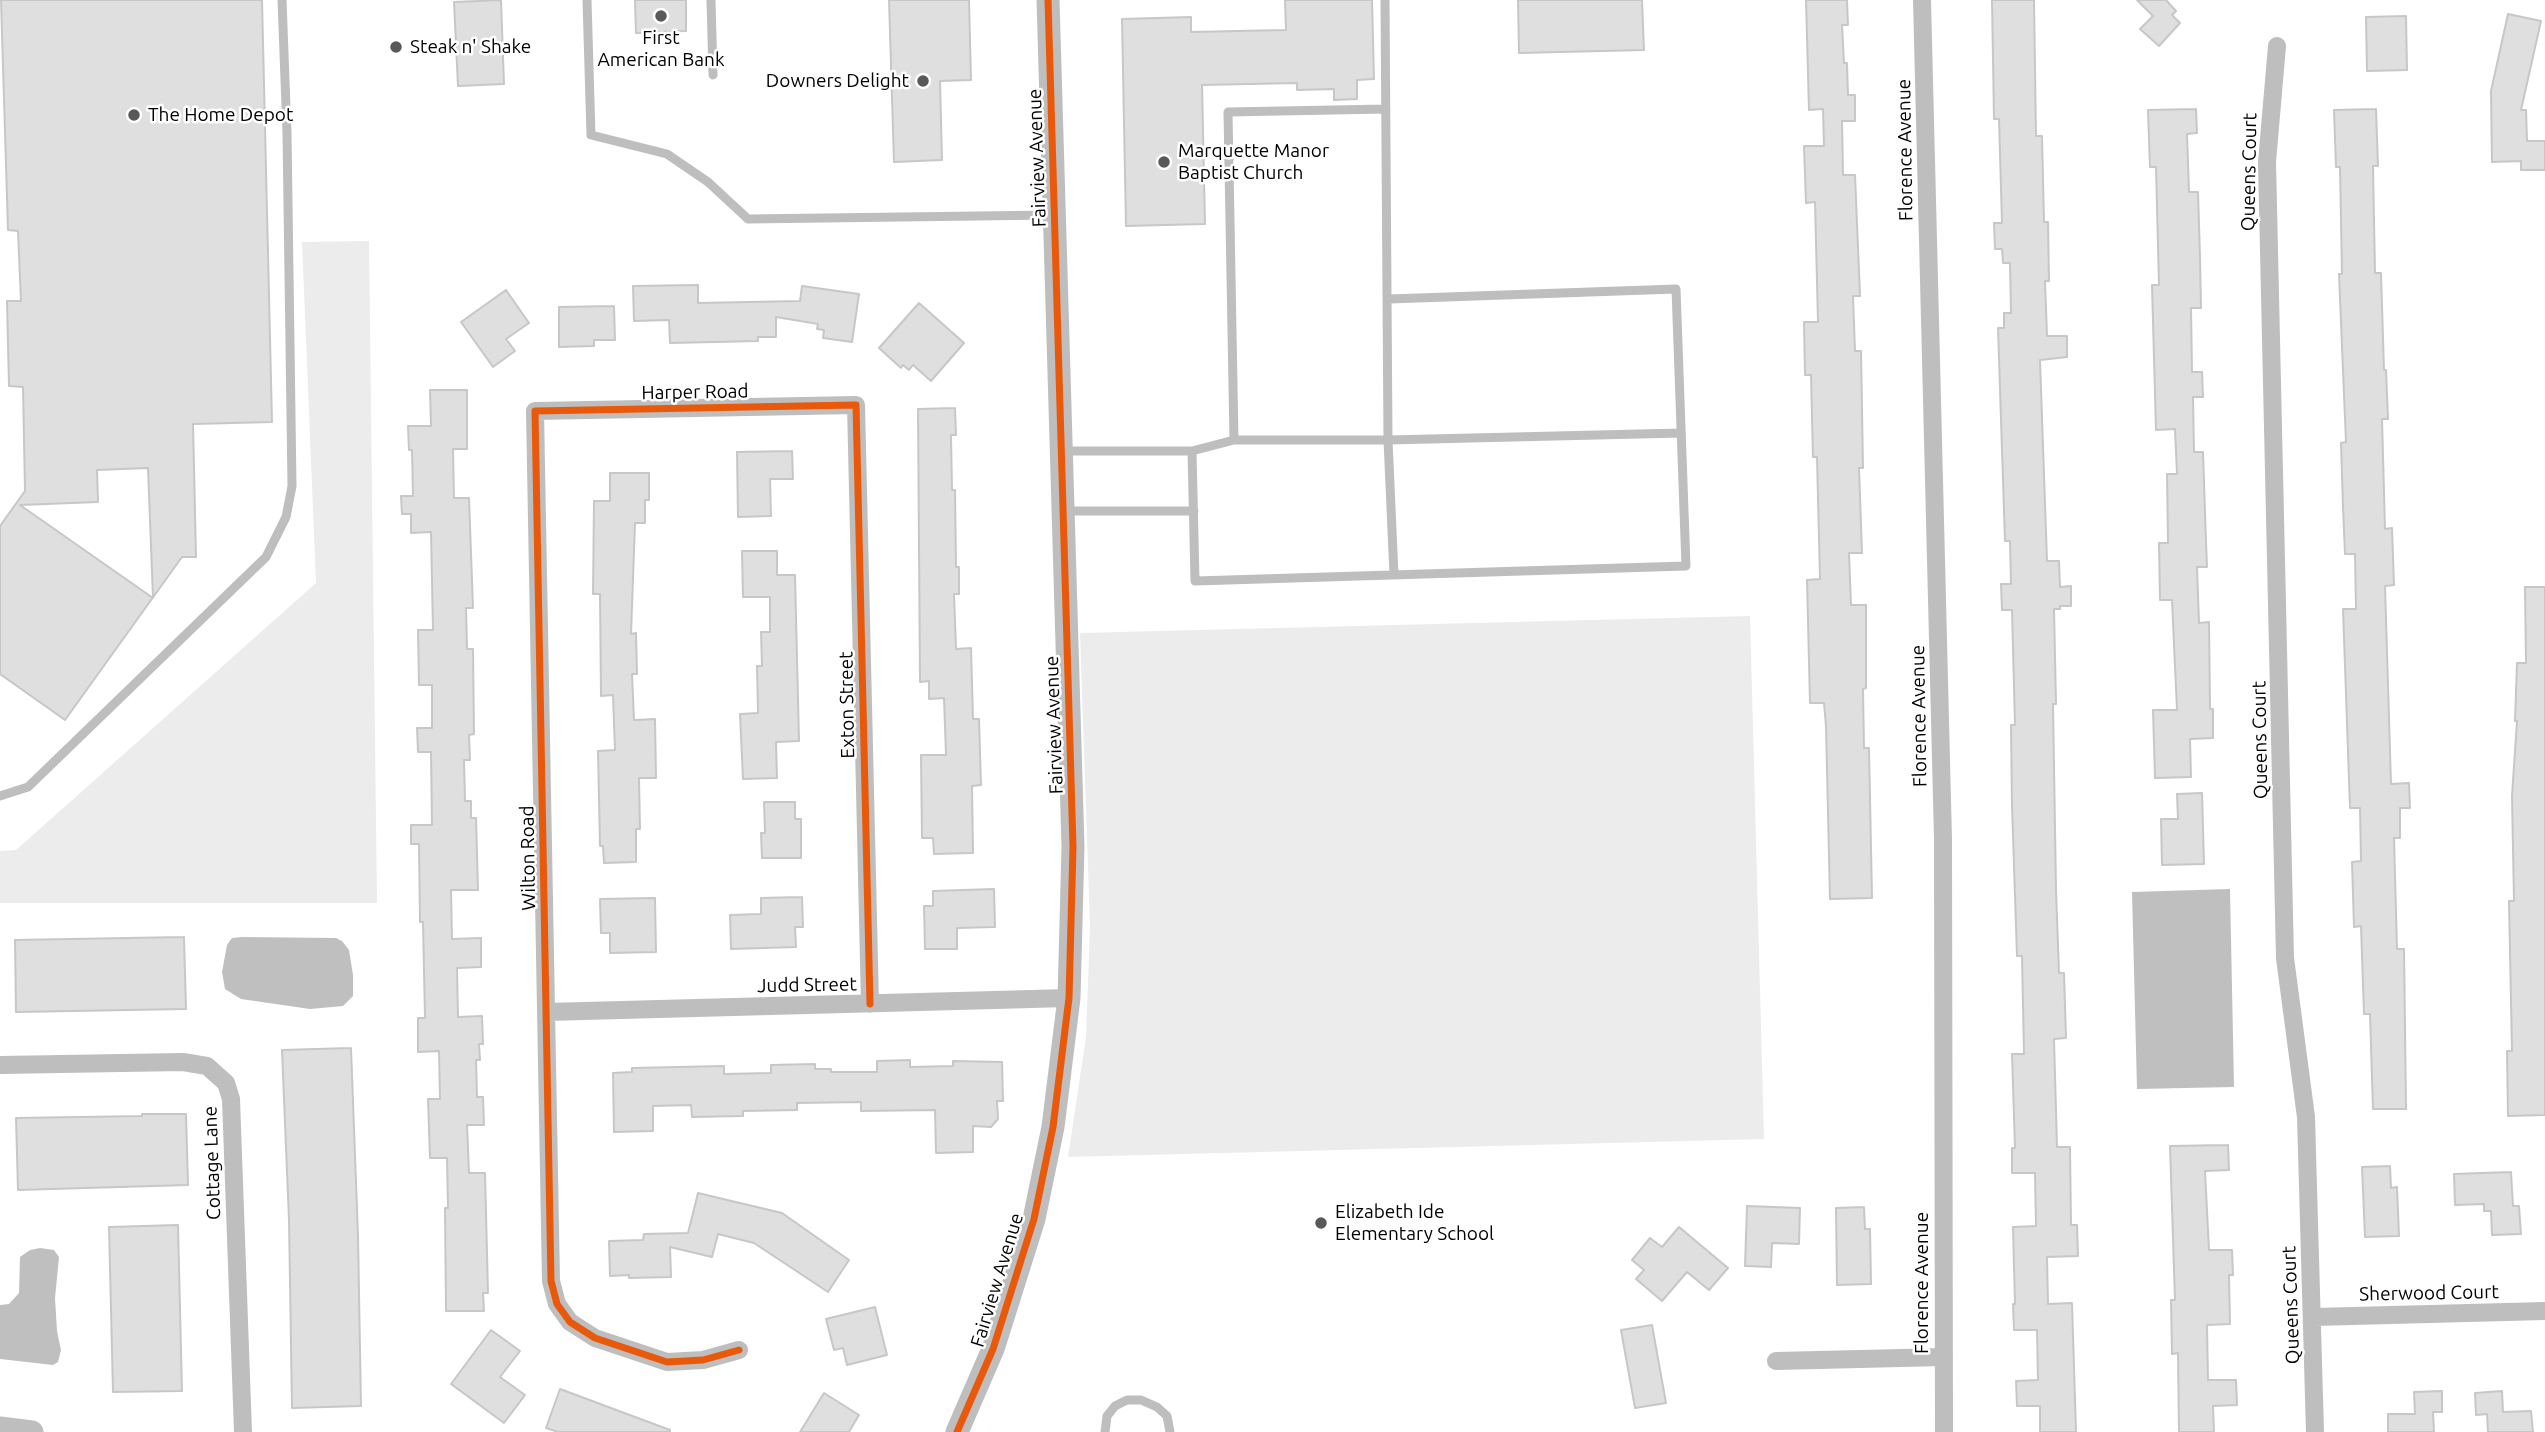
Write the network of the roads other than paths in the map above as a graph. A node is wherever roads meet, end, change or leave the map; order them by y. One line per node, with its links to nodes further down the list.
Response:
1 (282, 0): 22 (lane)
2 (587, 0): 10 (lane)
3 (711, 0): 8 (lane)
4 (1048, 0): 10 (street, Fairview Avenue)
5 (1385, 0): 9 (lane)
6 (1922, 0): 30 (street, Florence Avenue)
7 (2277, 46): 28 (street, Queens Court)
8 (713, 75)
9 (1386, 109): 11 (lane); 15 (lane)
10 (1055, 215): 17 (street, Fairview Avenue)
11 (1388, 299): 14 (lane); 16 (lane)
12 (856, 405): 13 (street, Harper Road); 24 (street, Exton Street)
13 (535, 411): 25 (street, Wilton Road)
14 (1681, 433): 16 (lane); 21 (lane)
15 (1234, 440): 16 (lane); 18 (lane)
16 (1388, 440): 21 (lane)
17 (1062, 451): 18 (lane); 19 (street, Fairview Avenue)
18 (1192, 451): 20 (lane)
19 (1063, 511): 20 (lane); 23 (street, Fairview Avenue)
20 (1194, 511): 21 (lane)
21 (1394, 575)
22 (0, 796)
23 (1069, 998): 24 (street, Judd Street); 35 (street, Fairview Avenue)
24 (870, 1004): 25 (street, Judd Street)
25 (547, 1012): 29 (street, Wilton Road)
26 (0, 1065): 34 (street, Cottage Lane)
27 (2545, 1311): 28 (street, Sherwood Court)
28 (2314, 1317): 39 (street, Queens Court)
29 (739, 1350)
30 (1943, 1357): 31 (street); 38 (street, Florence Avenue)
31 (1776, 1362)
32 (0, 1428): 33 (street)
33 (32, 1432)
34 (243, 1432)
35 (957, 1432)
36 (1105, 1432): 37 (lane)
37 (1170, 1432)
38 (1944, 1432)
39 (2315, 1432)

